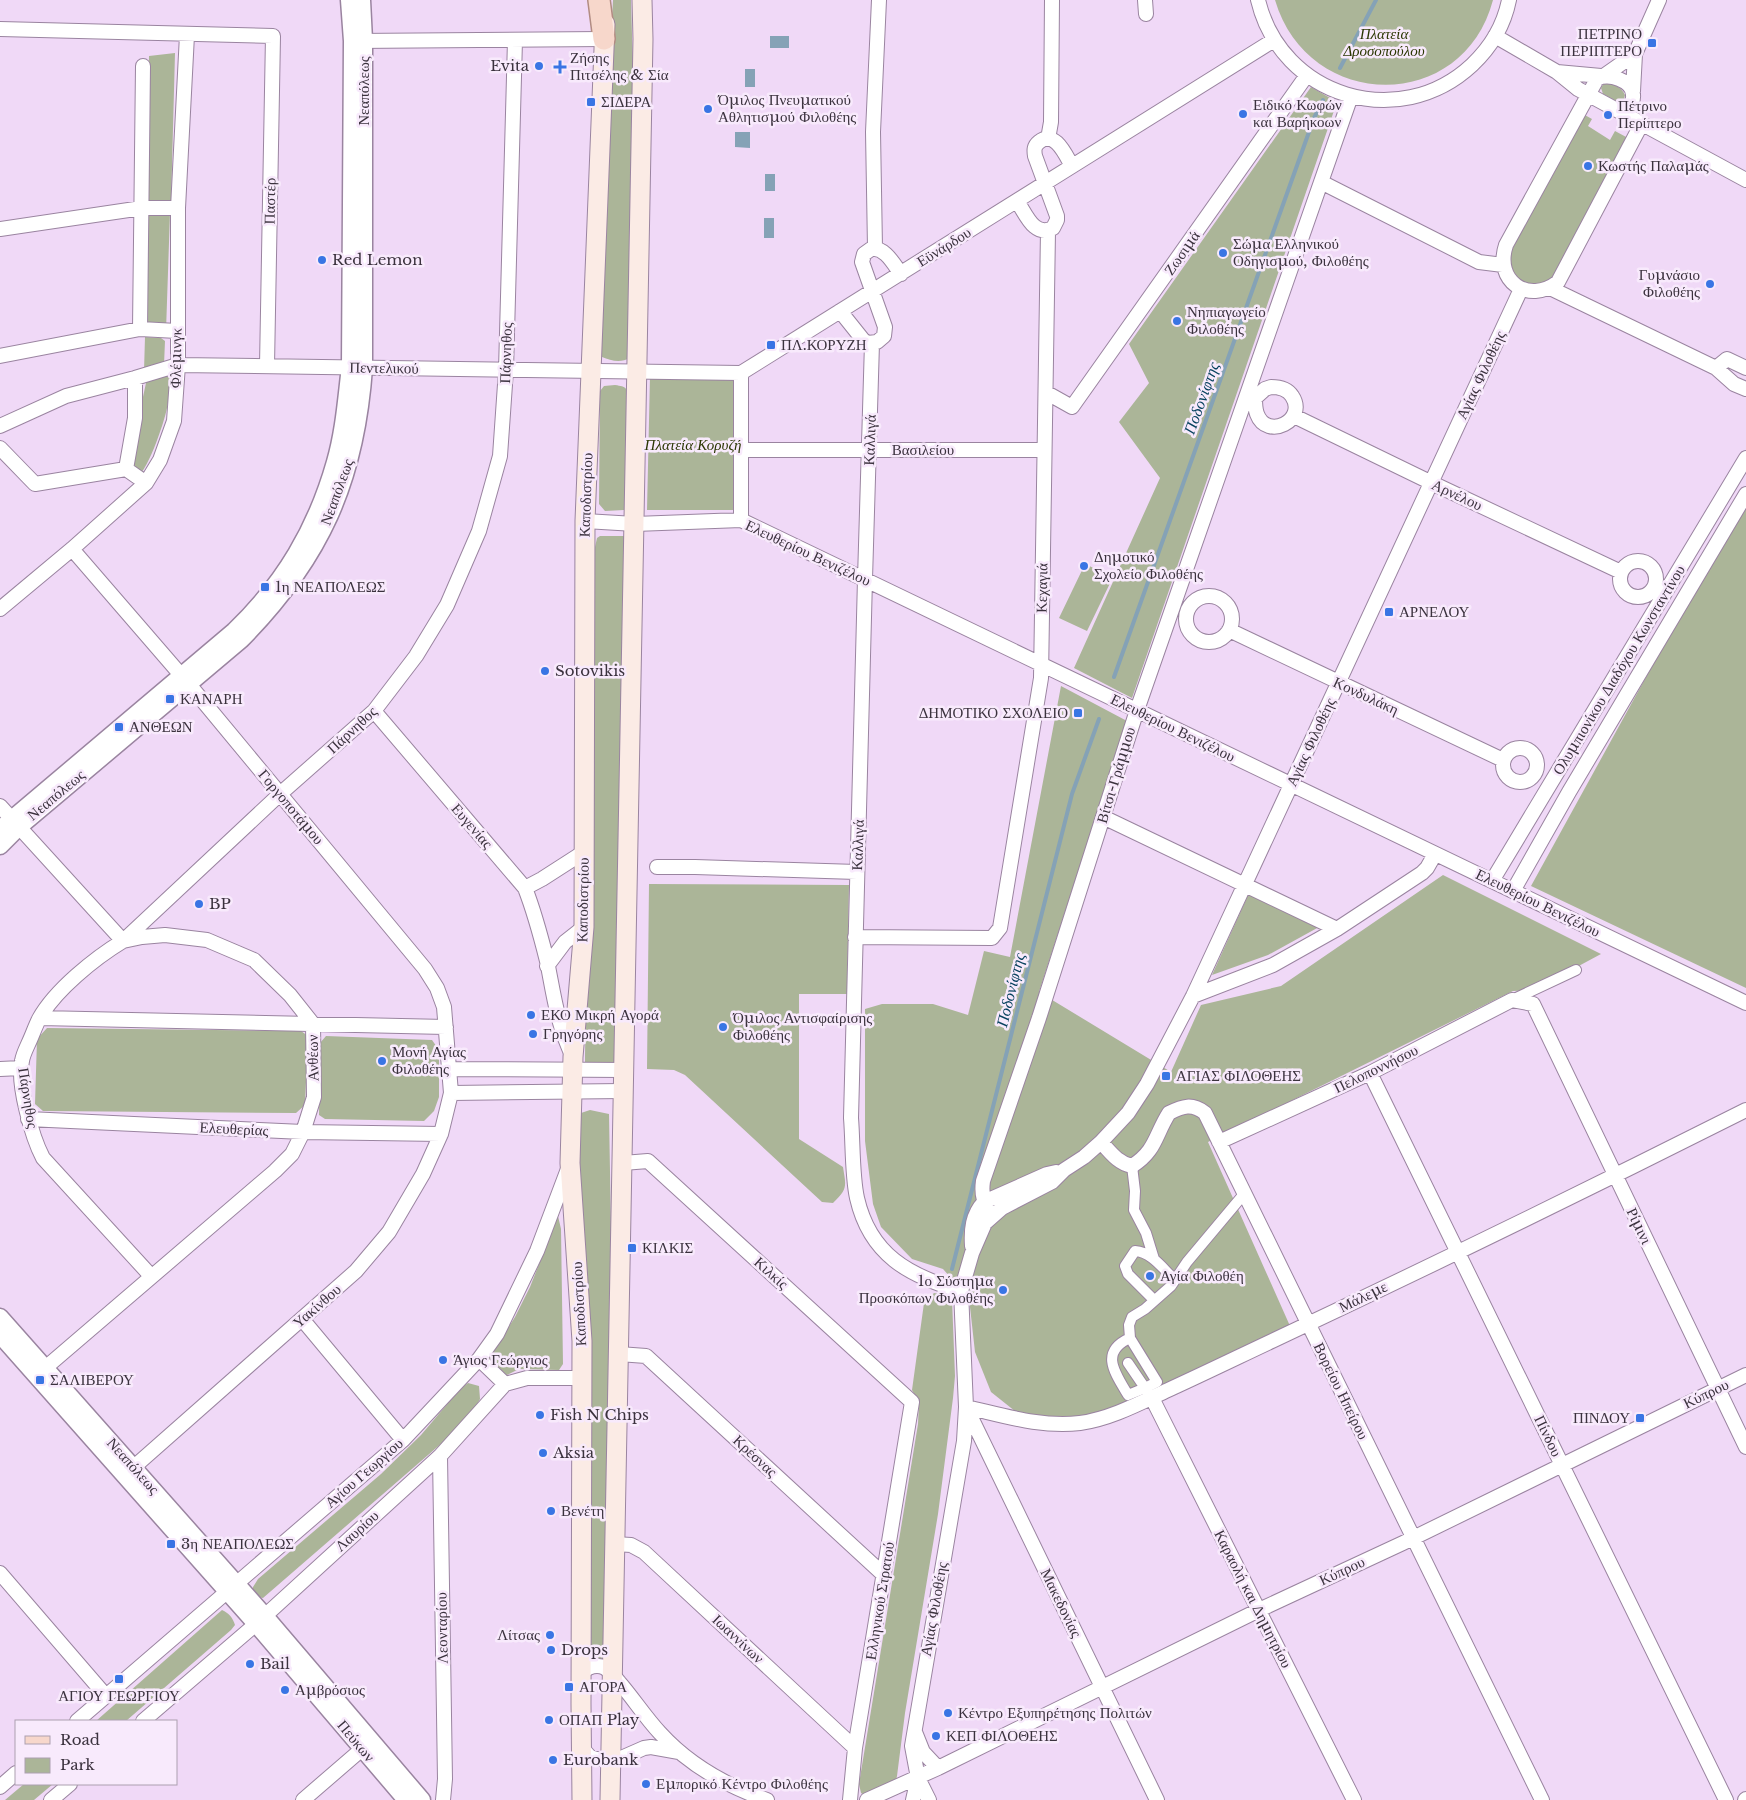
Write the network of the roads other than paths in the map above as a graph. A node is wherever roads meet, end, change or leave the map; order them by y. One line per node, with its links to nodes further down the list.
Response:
1 (349, 0): 17 (street, Νεαπόλεως)
2 (362, 0): 17 (street, Νεαπόλεως)
3 (598, 0): 15 (main road)
4 (607, 0): 15 (main road, Καποδιστρίου)
5 (642, 0): 16 (main road)
6 (653, 0): 16 (main road)
7 (879, 0): 40 (street)
8 (1052, 0): 30 (street)
9 (1258, 0): 19 (street)
10 (1509, 0): 14 (street)
11 (1659, 0): 20 (street)
12 (0, 29): 13 (street)
13 (187, 35): 37 (street, Φλέμινγκ); 52 (street, Παστέρ)
14 (1495, 36): 22 (street); 27 (street)
15 (604, 39): 18 (street); 57 (main road, Καποδιστρίου)
16 (643, 39): 58 (main road)
17 (358, 40): 18 (street); 53 (street, Νεαπόλεως)
18 (514, 40): 56 (street, Πάρνηθος)
19 (1274, 40): 23 (street); 31 (street, Εϋνάρδου)
20 (1635, 54): 24 (street); 25 (street)
21 (144, 66): 36 (street)
22 (1557, 72): 24 (street); 26 (street)
23 (1308, 75): 27 (street); 62 (street, Ζωσιμά)
24 (1603, 76): 25 (street); 26 (street)
25 (1633, 93): 28 (street); 29 (street)
26 (1587, 94): 28 (street); 41 (street)
27 (1351, 96): 33 (street, Βίτσι-Γράμμου)
28 (1625, 114): 29 (street)
29 (1642, 123): 32 (street); 43 (street)
30 (1048, 139): 31 (street); 34 (street, Κεχαγιά)
31 (1072, 166): 34 (street, Εϋνάρδου)
32 (1746, 180)
33 (1321, 182): 41 (street); 63 (street, Βίτσι-Γράμμου)
34 (1045, 184): 35 (street, Εϋνάρδου); 39 (street, Κεχαγιά)
35 (1017, 201): 39 (street); 42 (street, Εϋνάρδου)
36 (142, 208): 37 (street); 38 (street); 47 (street)
37 (178, 208): 48 (street, Φλέμινγκ)
38 (0, 229)
39 (1048, 231): 62 (street, Κεχαγιά)
40 (875, 248): 42 (street); 45 (street)
41 (1503, 265): 44 (street)
42 (901, 274): 45 (street, Εϋνάρδου)
43 (1550, 288): 44 (street); 54 (street)
44 (1521, 289): 73 (street, Αγίας Φιλοθέης)
45 (871, 292): 46 (street, Εϋνάρδου); 49 (street)
46 (840, 311): 49 (street); 59 (street, Εϋνάρδου)
47 (140, 329): 48 (street); 50 (street)
48 (177, 331): 51 (street, Φλέμινγκ)
49 (872, 343): 68 (street, Καλλιγά)
50 (0, 356)
51 (178, 365): 52 (street, Πεντελικού); 60 (street, Πεντελικού); 72 (street, Φλέμινγκ)
52 (267, 366): 53 (street, Πεντελικού)
53 (357, 367): 56 (street, Πεντελικού); 86 (street, Νεαπόλεως)
54 (1716, 368): 55 (street); 61 (street)
55 (1746, 368)
56 (506, 370): 57 (street, Πεντελικού); 89 (street, Πάρνηθος)
57 (590, 371): 58 (street); 76 (main road, Καποδιστρίου)
58 (637, 372): 59 (street); 77 (main road)
59 (741, 373): 67 (street)
60 (135, 378): 65 (street, Πεντελικού); 71 (street)
61 (1746, 389)
62 (1046, 393): 69 (street, Κεχαγιά)
63 (1251, 396): 64 (street); 64 (street); 81 (street, Βίτσι-Γράμμου)
64 (1294, 416): 73 (street, Αρνέλου)
65 (0, 426)
66 (0, 448): 71 (street)
67 (742, 450): 68 (street, Βασιλείου); 75 (street)
68 (870, 450): 69 (street, Βασιλείου); 80 (street, Καλλιγά)
69 (1044, 450): 85 (street, Κεχαγιά)
70 (1746, 458): 101 (street, Ολυμπιονίκου Διαδόχου Κωνσταντίνου)
71 (126, 469): 72 (street)
72 (146, 483): 78 (street, Φλέμινγκ)
73 (1432, 483): 79 (street, Αρνέλου); 87 (street, Αγίας Φιλοθέης)
74 (1746, 494): 104 (street, Ολυμπιονίκου Διαδόχου Κωνσταντίνου)
75 (741, 520): 77 (street, Ελευθερίου Βενιζέλου); 80 (street, Ελευθερίου Βενιζέλου)
76 (585, 521): 77 (street, Ελευθερίου Βενιζέλου); 97 (main road, Καποδιστρίου)
77 (635, 524): 121 (main road)
78 (72, 549): 82 (street, Φλέμινγκ); 86 (street, Γοργοποτάμου)
79 (1621, 572)
80 (864, 579): 85 (street, Ελευθερίου Βενιζέλου); 100 (street, Καλλιγά)
81 (1172, 608): 83 (street); 88 (street, Βίτσι-Γράμμου)
82 (0, 609)
83 (1187, 613): 84 (street); 84 (street)
84 (1229, 630): 87 (street, Κονδυλάκη)
85 (1040, 664): 88 (street, Ελευθερίου Βενιζέλου); 107 (street, Κεχαγιά)
86 (184, 679): 92 (street, Γοργοποτάμου); 95 (street, Νεαπόλεως)
87 (1339, 683): 90 (street, Κονδυλάκη); 91 (street, Αγίας Φιλοθέης)
88 (1137, 710): 91 (street, Ελευθερίου Βενιζέλου); 94 (street, Βίτσι-Γράμμου)
89 (374, 711): 92 (street, Πάρνηθος); 103 (street, Ευγενίας)
90 (1504, 760)
91 (1292, 785): 98 (street, Ελευθερίου Βενιζέλου); 102 (street, Αγίας Φιλοθέης)
92 (280, 794): 108 (street, Πάρνηθος); 116 (street, Γοργοποτάμου)
93 (0, 806): 95 (street)
94 (1104, 817): 102 (street); 138 (street, Βίτσι-Γράμμου)
95 (10, 825): 96 (street, Νεαπόλεως); 108 (street)
96 (0, 846)
97 (584, 852): 103 (street); 105 (main road, Καποδιστρίου)
98 (1436, 854): 101 (street, Ελευθερίου Βενιζέλου); 106 (street)
99 (657, 867): 100 (street)
100 (857, 872): 107 (street, Καλλιγά)
101 (1492, 881): 104 (street, Ελευθερίου Βενιζέλου)
102 (1245, 884): 106 (street); 111 (street, Αγίας Φιλοθέης)
103 (525, 888): 109 (street)
104 (1513, 891): 113 (street, Ελευθερίου Βενιζέλου)
105 (584, 927): 109 (street); 117 (main road, Καποδιστρίου)
106 (1337, 929): 111 (street)
107 (855, 937): 145 (street, Καλλιγά)
108 (123, 941): 114 (street, Πάρνηθος); 115 (street, Ανθέων)
109 (547, 966): 117 (street)
110 (1576, 970): 112 (street)
111 (1193, 996): 130 (street, Αγίας Φιλοθέης)
112 (1512, 1000): 122 (street, Πελοποννήσου); 136 (street, Ρίμινι)
113 (1746, 1003)
114 (40, 1018): 115 (street); 118 (street, Πάρνηθος)
115 (313, 1024): 116 (street); 128 (street, Ανθέων)
116 (446, 1028): 120 (street, Γοργοποτάμου)
117 (572, 1063): 120 (street); 121 (street); 123 (main road, Καποδιστρίου)
118 (21, 1068): 119 (street); 127 (street, Πάρνηθος)
119 (0, 1069)
120 (450, 1069): 125 (street, Γοργοποτάμου)
121 (625, 1070): 124 (main road)
122 (1370, 1073): 131 (street, Πελοποννήσου); 140 (street, Πίνδου)
123 (571, 1090): 124 (street); 125 (street); 133 (main road, Καποδιστρίου)
124 (624, 1091): 132 (main road)
125 (451, 1093): 129 (street, Υακίνθου)
126 (1746, 1110): 136 (street, Μάλεμε)
127 (28, 1118): 128 (street, Ελευθερίας); 143 (street, Πάρνηθος)
128 (303, 1132): 129 (street, Ελευθερίας); 143 (street, Ανθέων)
129 (441, 1134): 148 (street, Υακίνθου)
130 (1101, 1142): 134 (street); 135 (street, Αγίας Φιλοθέης)
131 (1219, 1142): 134 (street, Βορείου Ηπείρου); 137 (street, Βορείου Ηπείρου)
132 (623, 1163): 152 (main road); 161 (street, Κιλκίς)
133 (570, 1164): 153 (street, Αγίου Γεωργίου); 157 (main road, Καποδιστρίου)
134 (1132, 1166): 142 (street)
135 (1064, 1170): 138 (street, Αγίας Φιλοθέης); 139 (street, Αγίας Φιλοθέης)
136 (1616, 1176): 140 (street, Μάλεμε); 159 (street, Ρίμινι)
137 (1244, 1194): 144 (street); 149 (street, Βορείου Ηπείρου)
138 (984, 1202): 139 (street); 141 (street, Αγίας Φιλοθέης)
139 (992, 1215): 141 (street, Αγίας Φιλοθέης)
140 (1458, 1252): 149 (street, Μάλεμε); 168 (street, Πίνδου)
141 (972, 1253): 145 (street, Αγίας Φιλοθέης)
142 (1154, 1259): 144 (street); 146 (street)
143 (151, 1276): 155 (street, Ανθέων)
144 (1175, 1280): 146 (street)
145 (962, 1290): 162 (street, Αγίας Φιλοθέης)
146 (1154, 1300): 151 (street)
147 (0, 1317): 155 (street, Νεαπόλεως)
148 (302, 1318): 164 (street); 169 (street, Υακίνθου)
149 (1308, 1324): 160 (street, Μάλεμε); 170 (street, Βορείου Ηπείρου)
150 (0, 1335): 155 (street, Νεαπόλεως)
151 (1130, 1338): 160 (street); 160 (street)
152 (619, 1354): 171 (main road); 173 (street, Κρέσνας)
153 (479, 1359): 158 (street); 164 (street, Αγίου Γεωργίου)
154 (1128, 1363): 160 (street)
155 (41, 1372): 169 (street, Νεαπόλεως)
156 (1746, 1374): 159 (street, Κύπρου)
157 (582, 1378): 158 (street); 177 (main road, Καποδιστρίου)
158 (505, 1384): 167 (street, Λαυρίου)
159 (1718, 1388): 166 (street, Ρίμινι); 168 (street, Κύπρου)
160 (1148, 1393): 162 (street, Μάλεμε); 175 (street, Καραολή και Δημητρίου)
161 (912, 1402): 173 (street, Ελληνικού Στρατού)
162 (966, 1407): 163 (street, Μακεδονίας); 165 (street, Αγίας Φιλοθέης)
163 (980, 1436): 165 (street); 179 (street, Μακεδονίας)
164 (404, 1440): 174 (street, Αγίου Γεωργίου)
165 (964, 1441): 183 (street, Αγίας Φιλοθέης)
166 (1746, 1447)
167 (440, 1456): 176 (street, Λαυρίου); 198 (street, Λεονταρίου)
168 (1562, 1465): 170 (street, Κύπρου); 209 (street, Πίνδου)
169 (129, 1471): 174 (street, Νεαπόλεως)
170 (1413, 1538): 175 (street, Κύπρου); 208 (street, Βορείου Ηπείρου)
171 (615, 1544): 178 (main road); 186 (street, Ιωαννίνων)
172 (0, 1573): 180 (street)
173 (884, 1575): 186 (street, Ελληνικού Στρατού)
174 (231, 1587): 176 (street, Νεαπόλεως); 180 (street, Αγίου Γεωργίου)
175 (1259, 1610): 179 (street, Κύπρου); 207 (street, Καραολή και Δημητρίου)
176 (261, 1620): 182 (street, Λαυρίου); 184 (street, Πεύκων)
177 (581, 1673): 178 (street); 185 (main road, Καποδιστρίου)
178 (612, 1674): 187 (street); 188 (main road)
179 (1103, 1688): 189 (street, Κύπρου); 206 (street, Μακεδονίας)
180 (106, 1696): 181 (street, Αγίου Γεωργίου)
181 (78, 1720)
182 (144, 1720)
183 (914, 1729): 189 (street); 191 (street, Αγίας Φιλοθέης)
184 (367, 1745): 195 (street); 196 (street, Πεύκων); 197 (street, Πεύκων)
185 (582, 1748): 188 (street); 199 (main road, Καποδιστρίου)
186 (855, 1748): 202 (street, Ελληνικού Στρατού)
187 (680, 1752): 188 (street); 201 (street)
188 (611, 1760): 200 (main road)
189 (938, 1768): 191 (street, Κύπρου)
190 (15, 1774): 193 (street)
191 (918, 1778): 203 (street, Κύπρου); 204 (street); 205 (street)
192 (69, 1785): 194 (street)
193 (0, 1787)
194 (51, 1800)
195 (303, 1800)
196 (406, 1800)
197 (422, 1800)
198 (443, 1800)
199 (582, 1800)
200 (610, 1800)
201 (767, 1800)
202 (850, 1800)
203 (867, 1800)
204 (914, 1800)
205 (929, 1800)
206 (1157, 1800)
207 (1354, 1800)
208 (1542, 1800)
209 (1726, 1800)

